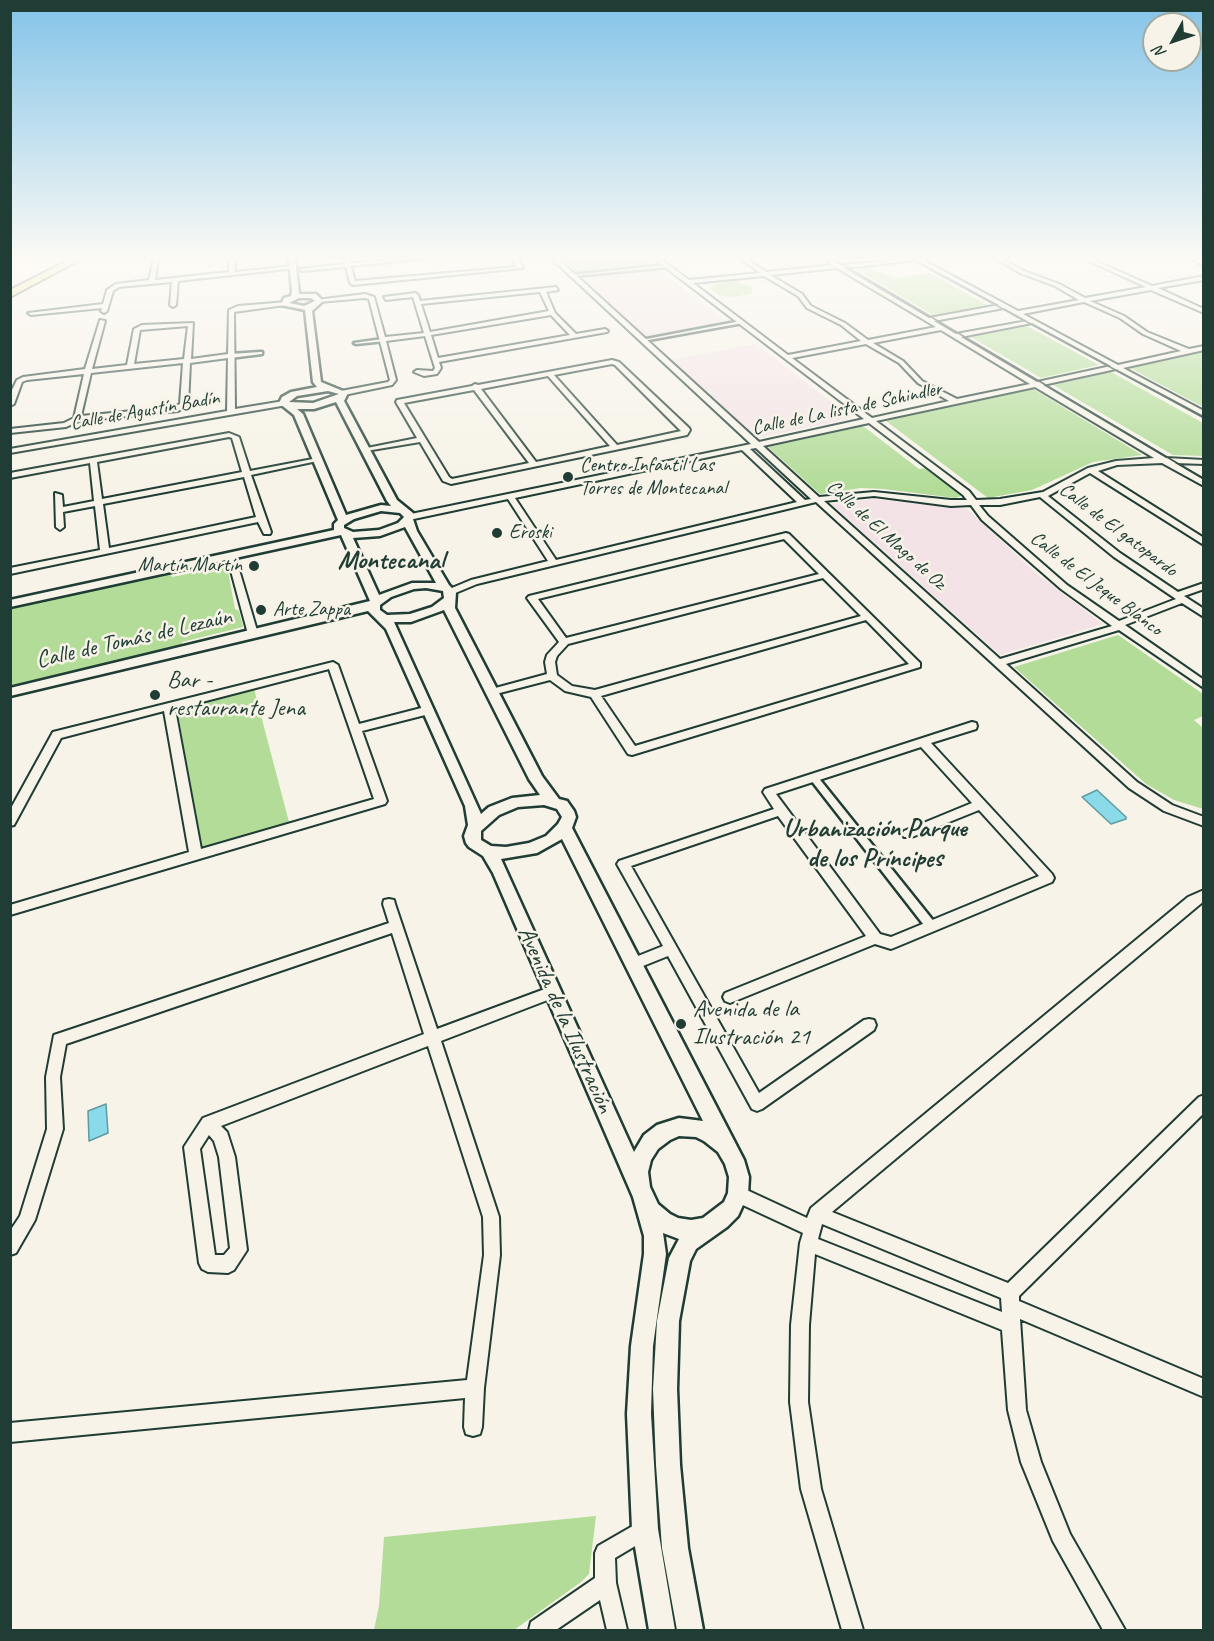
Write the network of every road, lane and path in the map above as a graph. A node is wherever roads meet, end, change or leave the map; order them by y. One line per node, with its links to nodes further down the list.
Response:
1 (428, 334): 30 (street)
2 (98, 335): 34 (street)
3 (136, 335): 32 (street)
4 (190, 335): 31 (street)
5 (231, 335): 28 (street)
6 (301, 335): 40 (street)
7 (311, 335): 39 (street)
8 (381, 335): 21 (street)
9 (424, 335): 21 (street)
10 (584, 335): 19 (street)
11 (637, 335): 22 (street, Calle de El Mago de Oz)
12 (673, 335): 22 (street)
13 (758, 335): 29 (street, Calle de El Jeque Blanco)
14 (857, 335): 23 (street)
15 (906, 335): 23 (street)
16 (963, 335): 20 (street)
17 (1059, 335): 33 (street)
18 (1148, 335): 26 (street)
19 (575, 336): 30 (street)
20 (956, 336): 37 (street)
21 (383, 340): 24 (street); 41 (street)
22 (643, 340): 51 (street, Calle de El Mago de Oz)
23 (866, 342): 29 (street); 42 (street)
24 (356, 343)
25 (1203, 348): 26 (street, Calle de La lista de Schindler)
26 (1187, 351): 33 (street, Calle de La lista de Schindler)
27 (260, 353): 28 (street)
28 (230, 356): 31 (street); 45 (street)
29 (787, 357): 48 (street, Calle de El Jeque Blanco)
30 (438, 360): 35 (street)
31 (188, 361): 32 (street); 47 (street)
32 (130, 366): 34 (street)
33 (1117, 366): 37 (street, Calle de La lista de Schindler); 46 (street)
34 (88, 371): 43 (street); 47 (street)
35 (417, 372)
36 (549, 373): 38 (street); 53 (street); 53 (street)
37 (1035, 385): 42 (street, Calle de La lista de Schindler); 58 (street)
38 (475, 386): 50 (street); 60 (street)
39 (328, 388): 40 (street); 41 (street)
40 (300, 392): 44 (street)
41 (343, 395): 44 (street); 54 (street)
42 (956, 402): 48 (street, Calle de La lista de Schindler)
43 (10, 404)
44 (287, 405): 45 (street, Calle de Agustín Badín); 57 (street)
45 (231, 412): 55 (street, Calle de Agustín Badín)
46 (1203, 414)
47 (77, 419): 49 (street)
48 (870, 420): 51 (street, Calle de La lista de Schindler); 71 (street, Calle de El Jeque Blanco)
49 (10, 431)
50 (422, 439): 54 (street); 60 (street)
51 (757, 445): 52 (street, Calle de La lista de Schindler); 68 (street, Calle de El Mago de Oz)
52 (742, 447): 67 (street, Calle de La lista de Schindler); 70 (street)
53 (616, 448): 60 (street)
54 (366, 449): 72 (street)
55 (10, 451)
56 (93, 460): 62 (street); 63 (street); 69 (street)
57 (318, 460): 62 (street); 77 (street)
58 (1162, 460): 59 (street); 61 (street); 64 (street)
59 (1203, 462)
60 (534, 464)
61 (1091, 470): 66 (street); 79 (street)
62 (248, 474): 69 (street); 75 (street)
63 (10, 476)
64 (1203, 484)
65 (58, 495): 73 (street)
66 (1042, 495): 71 (street); 87 (street, Calle de El gatopardo)
67 (510, 496): 74 (street, Calle de La lista de Schindler); 82 (street)
68 (818, 499): 70 (street); 71 (street); 96 (street, Calle de El Mago de Oz)
69 (98, 502): 73 (street); 80 (street)
70 (802, 502): 82 (street)
71 (975, 503): 93 (street, Calle de El Jeque Blanco)
72 (399, 509): 74 (street); 77 (street)
73 (59, 510): 76 (street)
74 (409, 518): 77 (street); 86 (street)
75 (261, 519): 78 (street); 80 (street)
76 (60, 527)
77 (343, 529): 81 (street); 89 (street)
78 (267, 532)
79 (1203, 542)
80 (105, 551): 83 (street)
81 (231, 556): 88 (street); 94 (street)
82 (554, 562): 86 (street)
83 (10, 571)
84 (824, 575): 91 (street); 95 (street); 95 (street)
85 (1203, 586): 87 (street)
86 (447, 594): 89 (street, Calle de Tomás de Lezaún); 92 (street); 100 (street)
87 (1179, 598): 90 (street, Calle de El gatopardo); 93 (street)
88 (10, 604)
89 (375, 604): 92 (street); 94 (street, Calle de Tomás de Lezaún)
90 (1203, 614)
91 (867, 617): 101 (street); 101 (street)
92 (384, 619): 103 (street)
93 (1117, 626): 96 (street); 98 (street, Calle de El Jeque Blanco)
94 (253, 634): 99 (street, Calle de Tomás de Lezaún)
95 (564, 642): 97 (street)
96 (998, 663): 112 (street, Calle de El Mago de Oz)
97 (552, 676): 100 (street); 101 (street)
98 (1203, 685)
99 (10, 692)
100 (492, 692): 108 (street)
101 (595, 694)
102 (170, 707): 105 (street); 111 (street); 117 (street)
103 (429, 710): 105 (street); 113 (street)
104 (972, 726): 106 (street)
105 (356, 729): 117 (street)
106 (923, 742): 107 (street); 109 (street)
107 (814, 778): 110 (street); 122 (street)
108 (553, 801): 113 (street); 114 (street)
109 (981, 805): 115 (street); 122 (street)
110 (781, 811): 123 (street); 124 (street)
111 (10, 822)
112 (1203, 822)
113 (476, 826): 116 (street, Avenida de la Ilustración)
114 (564, 828): 116 (street); 125 (street)
115 (908, 834)
116 (488, 852): 126 (street, Avenida de la Ilustración)
117 (196, 856): 120 (street)
118 (1203, 895): 136 (street)
119 (389, 904): 121 (street)
120 (10, 910)
121 (396, 926): 129 (street); 137 (street)
122 (931, 926): 123 (street)
123 (875, 938): 127 (street)
124 (671, 948): 125 (street); 128 (street)
125 (633, 964): 132 (street)
126 (553, 992): 129 (street); 133 (street, Avenida de la Ilustración)
127 (730, 997)
128 (869, 1025)
129 (433, 1036): 131 (street); 139 (street)
130 (1203, 1102): 138 (street)
131 (208, 1123): 131 (street)
132 (725, 1145): 133 (street); 134 (street)
133 (641, 1194): 135 (street); 143 (street, Avenida de la Ilustración)
134 (738, 1194): 135 (street); 136 (street)
135 (706, 1228): 148 (street)
136 (812, 1228): 138 (street); 138 (street); 149 (street)
137 (10, 1247)
138 (1011, 1308): 140 (street); 150 (street)
139 (475, 1388): 141 (street); 142 (street)
140 (1203, 1388)
141 (473, 1427)
142 (10, 1433)
143 (645, 1529): 144 (street); 147 (street, Avenida de la Ilustración)
144 (606, 1583): 145 (street); 146 (street)
145 (539, 1630)
146 (617, 1630)
147 (662, 1630)
148 (690, 1630)
149 (852, 1630)
150 (1115, 1630)

